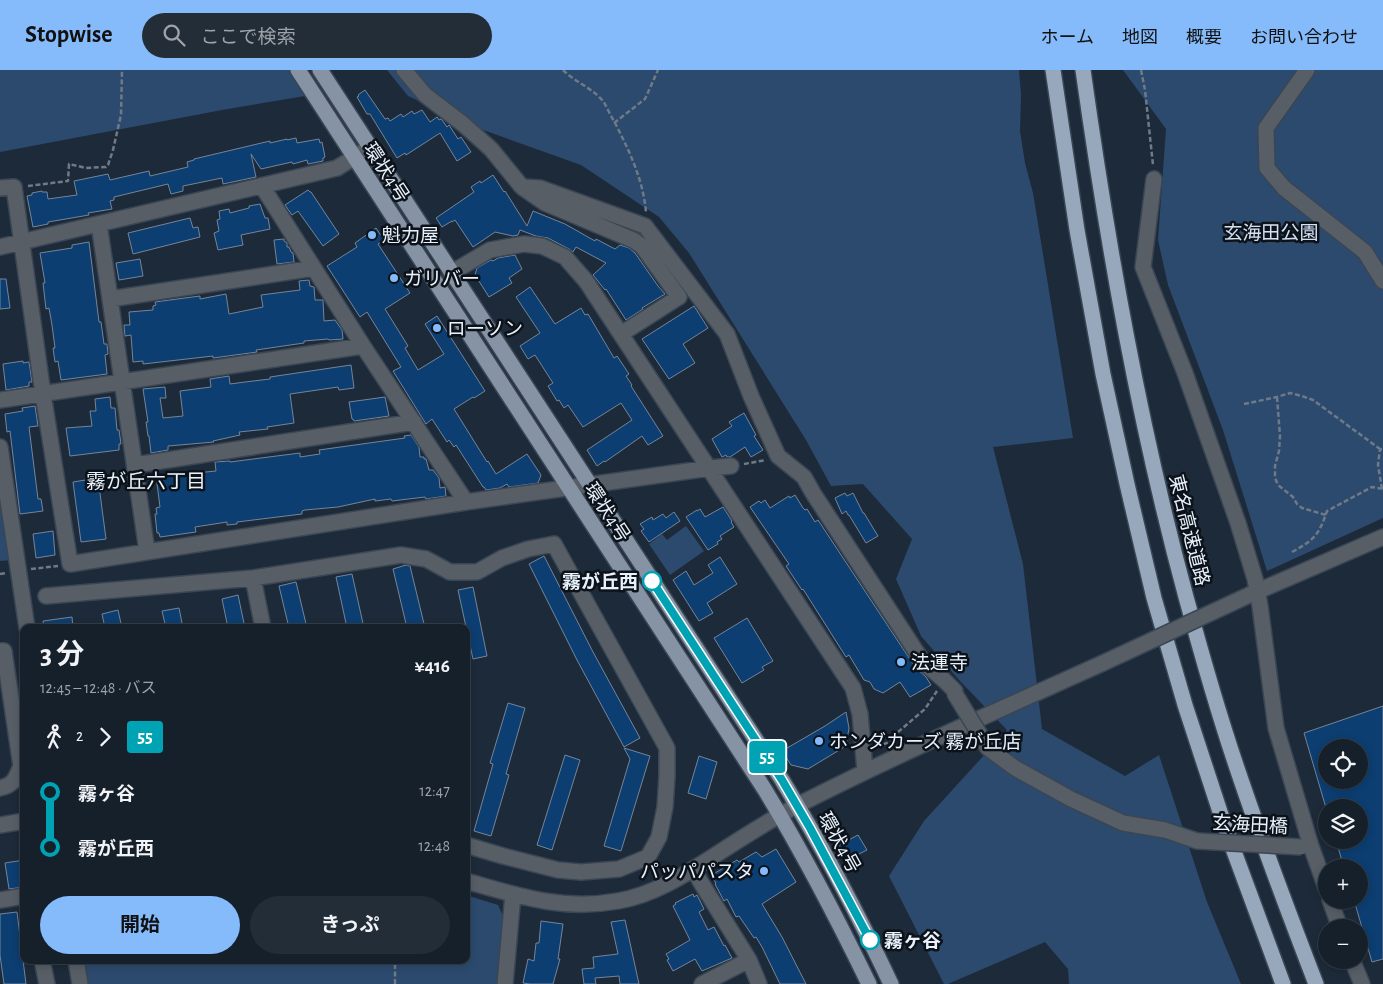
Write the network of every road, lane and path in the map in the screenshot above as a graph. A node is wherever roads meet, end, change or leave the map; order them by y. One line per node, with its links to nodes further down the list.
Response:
1 (122, 70): 17 (path)
2 (298, 70): 13 (main road, 環状4号)
3 (320, 70): 12 (main road, 環状4号)
4 (404, 70): 16 (street)
5 (563, 70): 11 (path)
6 (658, 70): 11 (path)
7 (1053, 70): 88 (highway)
8 (1083, 70): 89 (highway, 東名高速道路)
9 (1141, 70): 14 (path)
10 (1307, 70): 24 (street)
11 (614, 123): 19 (path)
12 (369, 148): 13 (street); 23 (main road, 環状4号)
13 (354, 158): 15 (street); 41 (main road, 環状4号)
14 (1154, 179): 52 (street)
15 (262, 186): 18 (street); 22 (street)
16 (522, 187): 19 (street); 26 (street)
17 (7, 188): 20 (street)
18 (99, 224): 20 (street); 25 (street)
19 (644, 226): 36 (street)
20 (21, 242): 21 (street); 29 (street)
21 (0, 248)
22 (314, 268): 25 (street); 27 (street)
23 (451, 273): 26 (street); 40 (main road, 環状4号)
24 (1383, 281)
25 (110, 299): 28 (street)
26 (621, 334): 39 (street)
27 (363, 346): 28 (street); 33 (street)
28 (122, 382): 29 (street); 37 (street)
29 (43, 394): 31 (street); 48 (street)
30 (1277, 397): 32 (path); 35 (path); 44 (path)
31 (0, 400)
32 (1244, 404)
33 (414, 422): 37 (street); 43 (street)
34 (0, 447): 49 (street)
35 (1381, 450): 42 (path)
36 (772, 458): 38 (path); 68 (street, 玄海田橋, bridge)
37 (135, 465): 46 (street)
38 (731, 466): 39 (street)
39 (710, 468): 40 (street); 58 (street)
40 (590, 485): 41 (street); 63 (main road, 環状4号)
41 (568, 488): 43 (street); 64 (main road, 環状4号)
42 (1382, 489): 44 (path)
43 (466, 502): 46 (street)
44 (1326, 515): 47 (path)
45 (1383, 537): 52 (street)
46 (147, 551): 48 (street)
47 (1292, 552)
48 (70, 564): 49 (path)
49 (19, 571): 50 (path); 54 (street)
50 (0, 574)
51 (253, 578): 53 (street); 55 (street); 67 (street)
52 (1253, 593): 61 (street, bridge); 68 (street)
53 (46, 596)
54 (27, 624)
55 (262, 624)
56 (0, 652): 59 (street)
57 (941, 686): 58 (path)
58 (863, 752): 61 (street)
59 (20, 759)
60 (20, 768): 62 (street)
61 (865, 772): 63 (street)
62 (0, 788)
63 (797, 806): 64 (street); 87 (main road, 環状4号)
64 (780, 815): 69 (street); 86 (main road, 環状4号)
65 (20, 822): 66 (street)
66 (0, 824)
67 (470, 846)
68 (1306, 846): 70 (street)
69 (694, 869): 72 (street); 75 (street)
70 (1318, 871)
71 (470, 882): 72 (street)
72 (513, 894): 83 (street)
73 (20, 897): 74 (street)
74 (0, 900)
75 (749, 960): 84 (street); 85 (street)
76 (43, 964): 80 (street)
77 (77, 964): 81 (street)
78 (395, 964): 82 (path)
79 (1356, 969): 90 (street)
80 (47, 984)
81 (80, 984)
82 (395, 984)
83 (506, 984)
84 (702, 984)
85 (759, 984)
86 (870, 984)
87 (891, 984)
88 (1283, 984)
89 (1316, 984)
90 (1362, 984)

